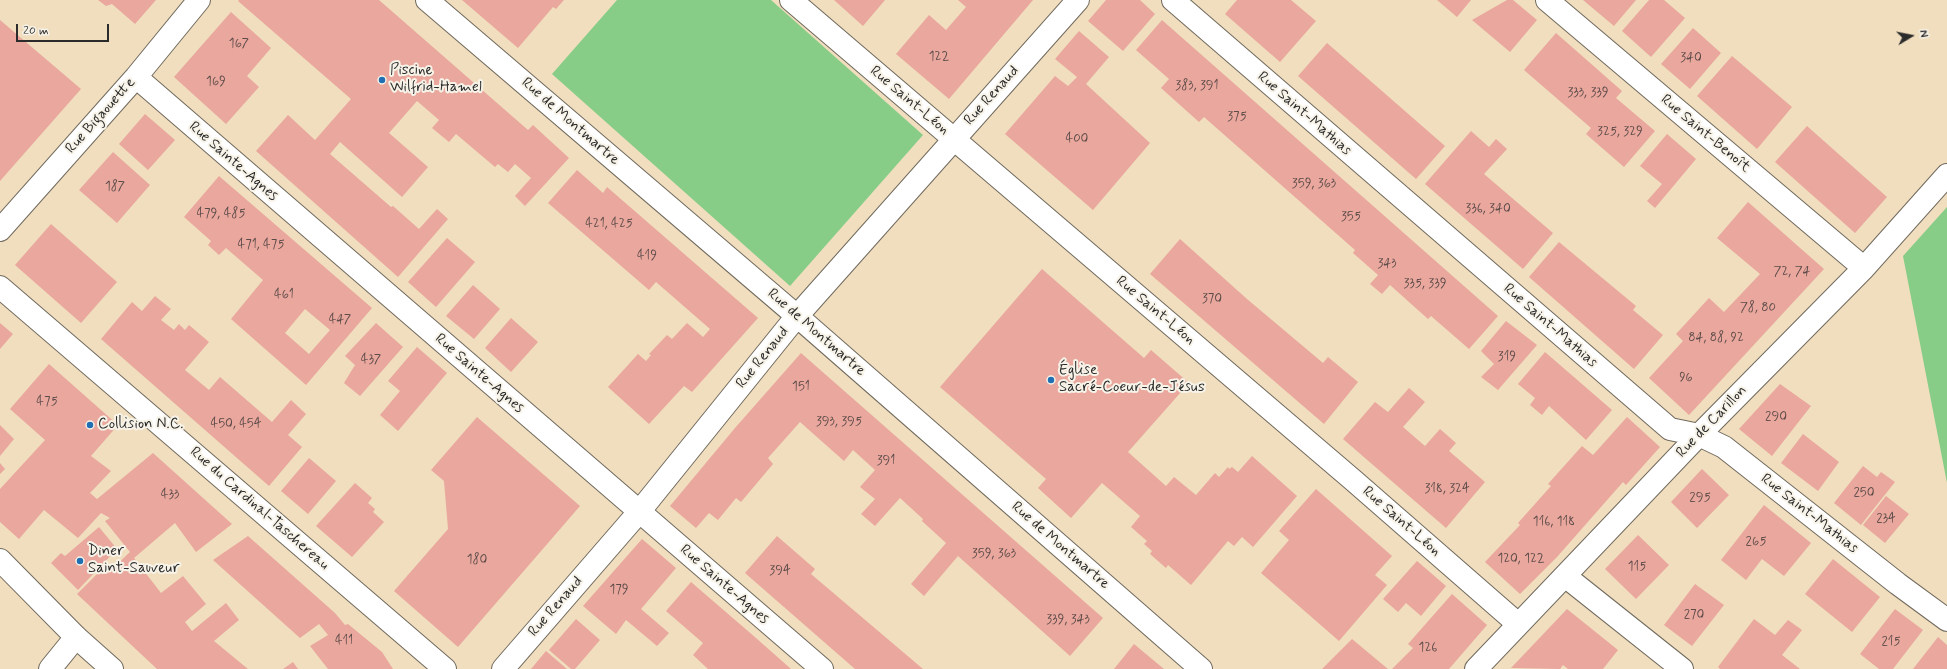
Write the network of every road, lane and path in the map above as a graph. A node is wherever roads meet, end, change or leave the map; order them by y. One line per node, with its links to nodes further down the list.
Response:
1 (200, 0): 7 (street, Rue Bigaouette)
2 (427, 0): 13 (street, Rue de Montmartre)
3 (791, 0): 8 (street, Rue Saint-Léon)
4 (1078, 0): 8 (street, Rue Renaud)
5 (1172, 0): 14 (street, Rue Saint-Mathias)
6 (1547, 0): 11 (street, Rue Saint-Benoît)
7 (136, 77): 10 (street, Rue Bigaouette); 15 (street, Rue Sainte-Agnes)
8 (953, 138): 13 (street, Rue Renaud); 19 (street, Rue Saint-Léon)
9 (1947, 175): 11 (street, Rue de Carillon)
10 (0, 230)
11 (1864, 268): 14 (street, Rue de Carillon)
12 (0, 287): 23 (street, Rue du Cardinal-Taschereau)
13 (797, 316): 15 (street, Rue Renaud); 26 (street, Rue de Montmartre)
14 (1699, 435): 17 (street, Rue de Carillon); 18 (street, Rue Saint-Mathias)
15 (639, 512): 24 (street, Rue Renaud); 25 (street, Rue Sainte-Agnes)
16 (0, 560): 20 (street)
17 (1565, 576): 19 (street, Rue de Carillon); 28 (street)
18 (1947, 620)
19 (1518, 624): 27 (street, Rue de Carillon)
20 (76, 637): 21 (street); 22 (street)
21 (50, 669)
22 (112, 669)
23 (445, 669)
24 (503, 669)
25 (822, 669)
26 (1201, 669)
27 (1476, 669)
28 (1682, 669)

